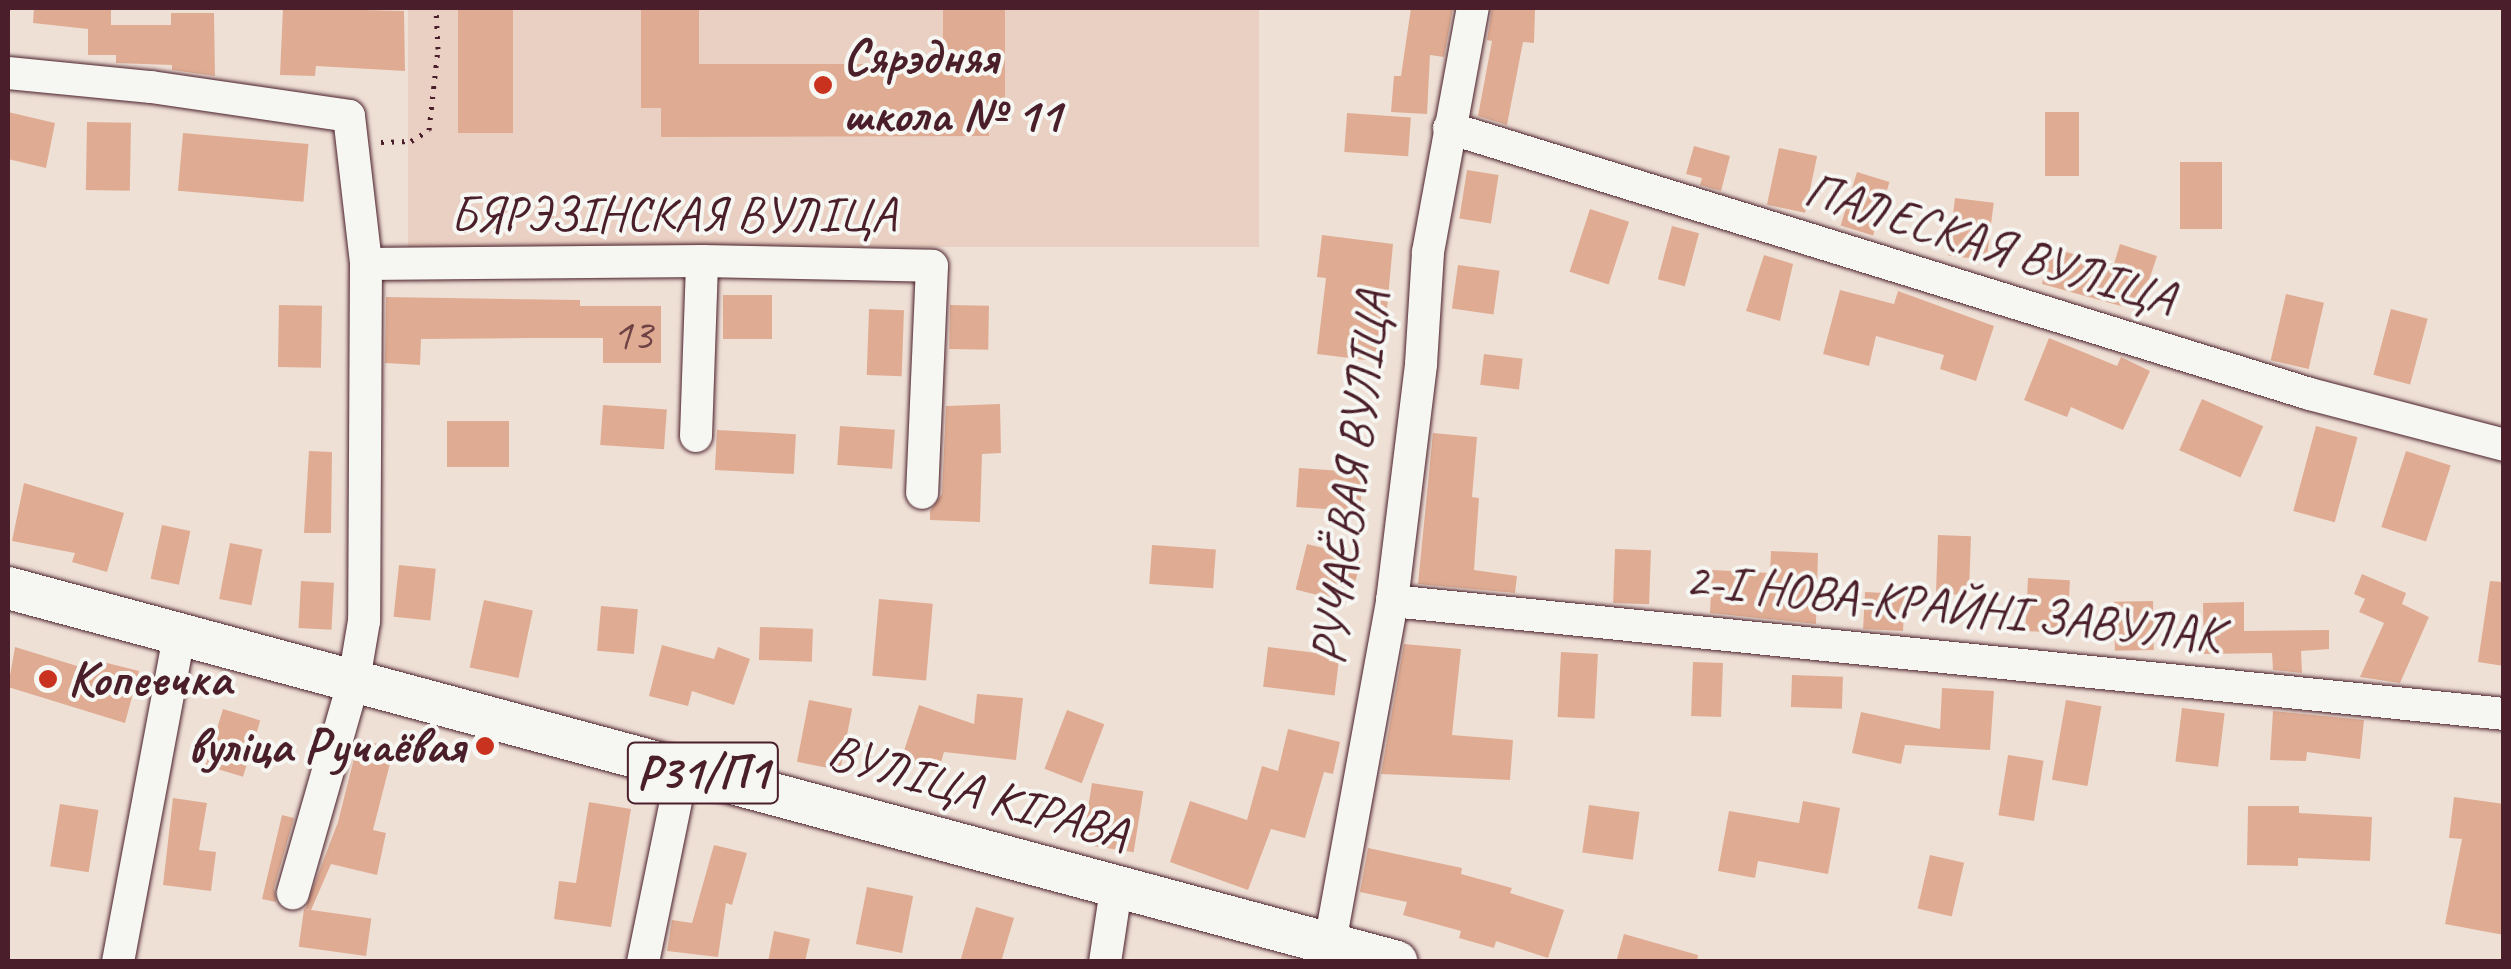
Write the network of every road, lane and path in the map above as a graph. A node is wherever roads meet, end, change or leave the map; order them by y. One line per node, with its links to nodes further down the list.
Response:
1 (436, 8): 5 (path)
2 (1472, 8): 4 (street, РУЧАЁВАЯ ВУЛІЦА)
3 (8, 73): 5 (street)
4 (1449, 128): 9 (street, ПАЛЕСКАЯ ВУЛІЦА); 12 (street, РУЧАЁВАЯ ВУЛІЦА)
5 (353, 144): 7 (street)
6 (702, 261): 7 (street, БЯРЭЗІНСКАЯ ВУЛІЦА); 8 (street); 10 (street, БЯРЭЗІНСКАЯ ВУЛІЦА)
7 (366, 264): 14 (street)
8 (696, 436)
9 (2504, 445)
10 (922, 493)
11 (8, 588): 13 (main road, ВУЛІЦА КІРАВА / Р31/П1)
12 (1392, 601): 15 (street, 2-І НОВА-КРАЙНІ ЗАВУЛАК); 19 (street, РУЧАЁВАЯ ВУЛІЦА)
13 (179, 635): 14 (main road, ВУЛІЦА КІРАВА / Р31/П1); 20 (street)
14 (354, 680): 16 (main road, ВУЛІЦА КІРАВА / Р31/П1); 18 (street)
15 (2504, 714)
16 (682, 767): 17 (main road, ВУЛІЦА КІРАВА / Р31/П1); 21 (street)
17 (1116, 889): 19 (main road, ВУЛІЦА КІРАВА / Р31/П1); 22 (street)
18 (293, 893)
19 (1330, 952): 23 (main road, ВУЛІЦА КІРАВА / Р31/П1)
20 (118, 962)
21 (643, 962)
22 (1105, 962)
23 (1397, 962)

